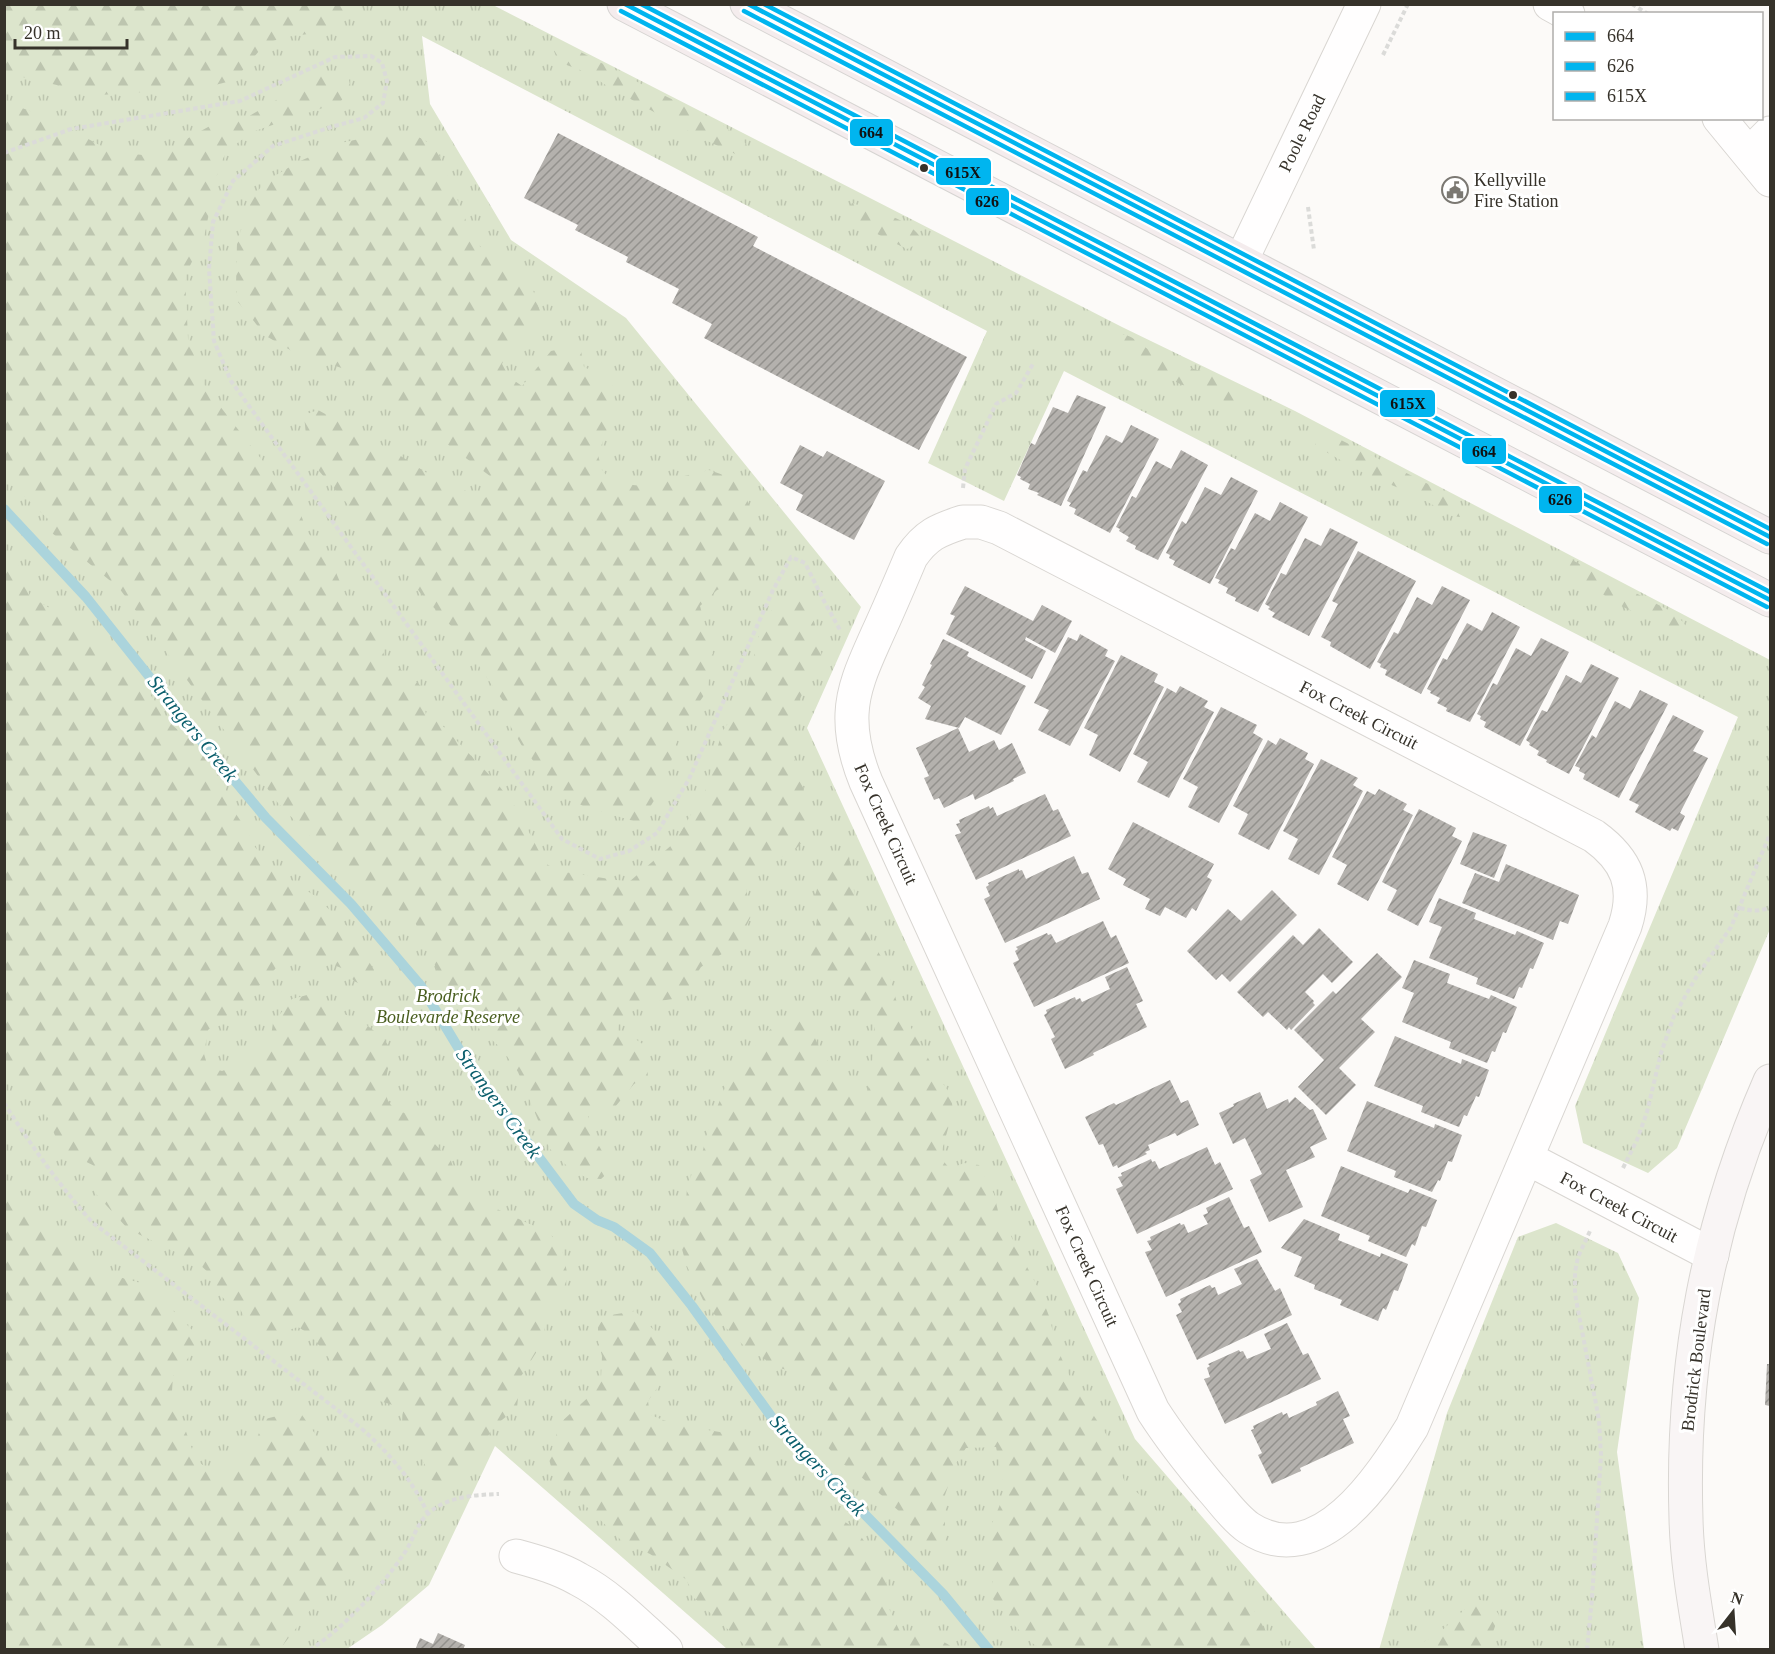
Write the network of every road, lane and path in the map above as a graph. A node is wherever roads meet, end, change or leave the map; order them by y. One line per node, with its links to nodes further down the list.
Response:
1 (624, 4): 20 (main road)
2 (747, 4): 16 (main road)
3 (1364, 4): 16 (street, Poole Road)
4 (1408, 4): 9 (path)
5 (1550, 4): 7 (street)
6 (1632, 4): 8 (path)
7 (1564, 12)
8 (1645, 12)
9 (1382, 57)
10 (1722, 120): 11 (street)
11 (1760, 144): 13 (street)
12 (4, 153): 21 (path)
13 (1770, 180)
14 (1308, 205): 15 (path)
15 (1314, 250)
16 (1241, 261): 19 (main road)
17 (1033, 364): 18 (path)
18 (960, 523): 21 (street, Fox Creek Circuit); 27 (street, Fox Creek Circuit)
19 (1770, 537)
20 (1770, 600)
21 (868, 656): 27 (street, Fox Creek Circuit)
22 (1770, 834): 24 (path)
23 (1770, 907): 24 (path)
24 (1740, 908): 28 (path)
25 (1770, 1081): 30 (street, Brodrick Boulevard)
26 (4, 1103): 32 (path)
27 (1527, 1158): 30 (street, Fox Creek Circuit)
28 (1622, 1169)
29 (1591, 1230): 36 (path)
30 (1712, 1255): 37 (street, Brodrick Boulevard)
31 (500, 1494): 32 (path)
32 (428, 1514): 34 (path)
33 (516, 1556): 35 (street)
34 (310, 1650)
35 (666, 1650)
36 (1587, 1650)
37 (1702, 1650)

